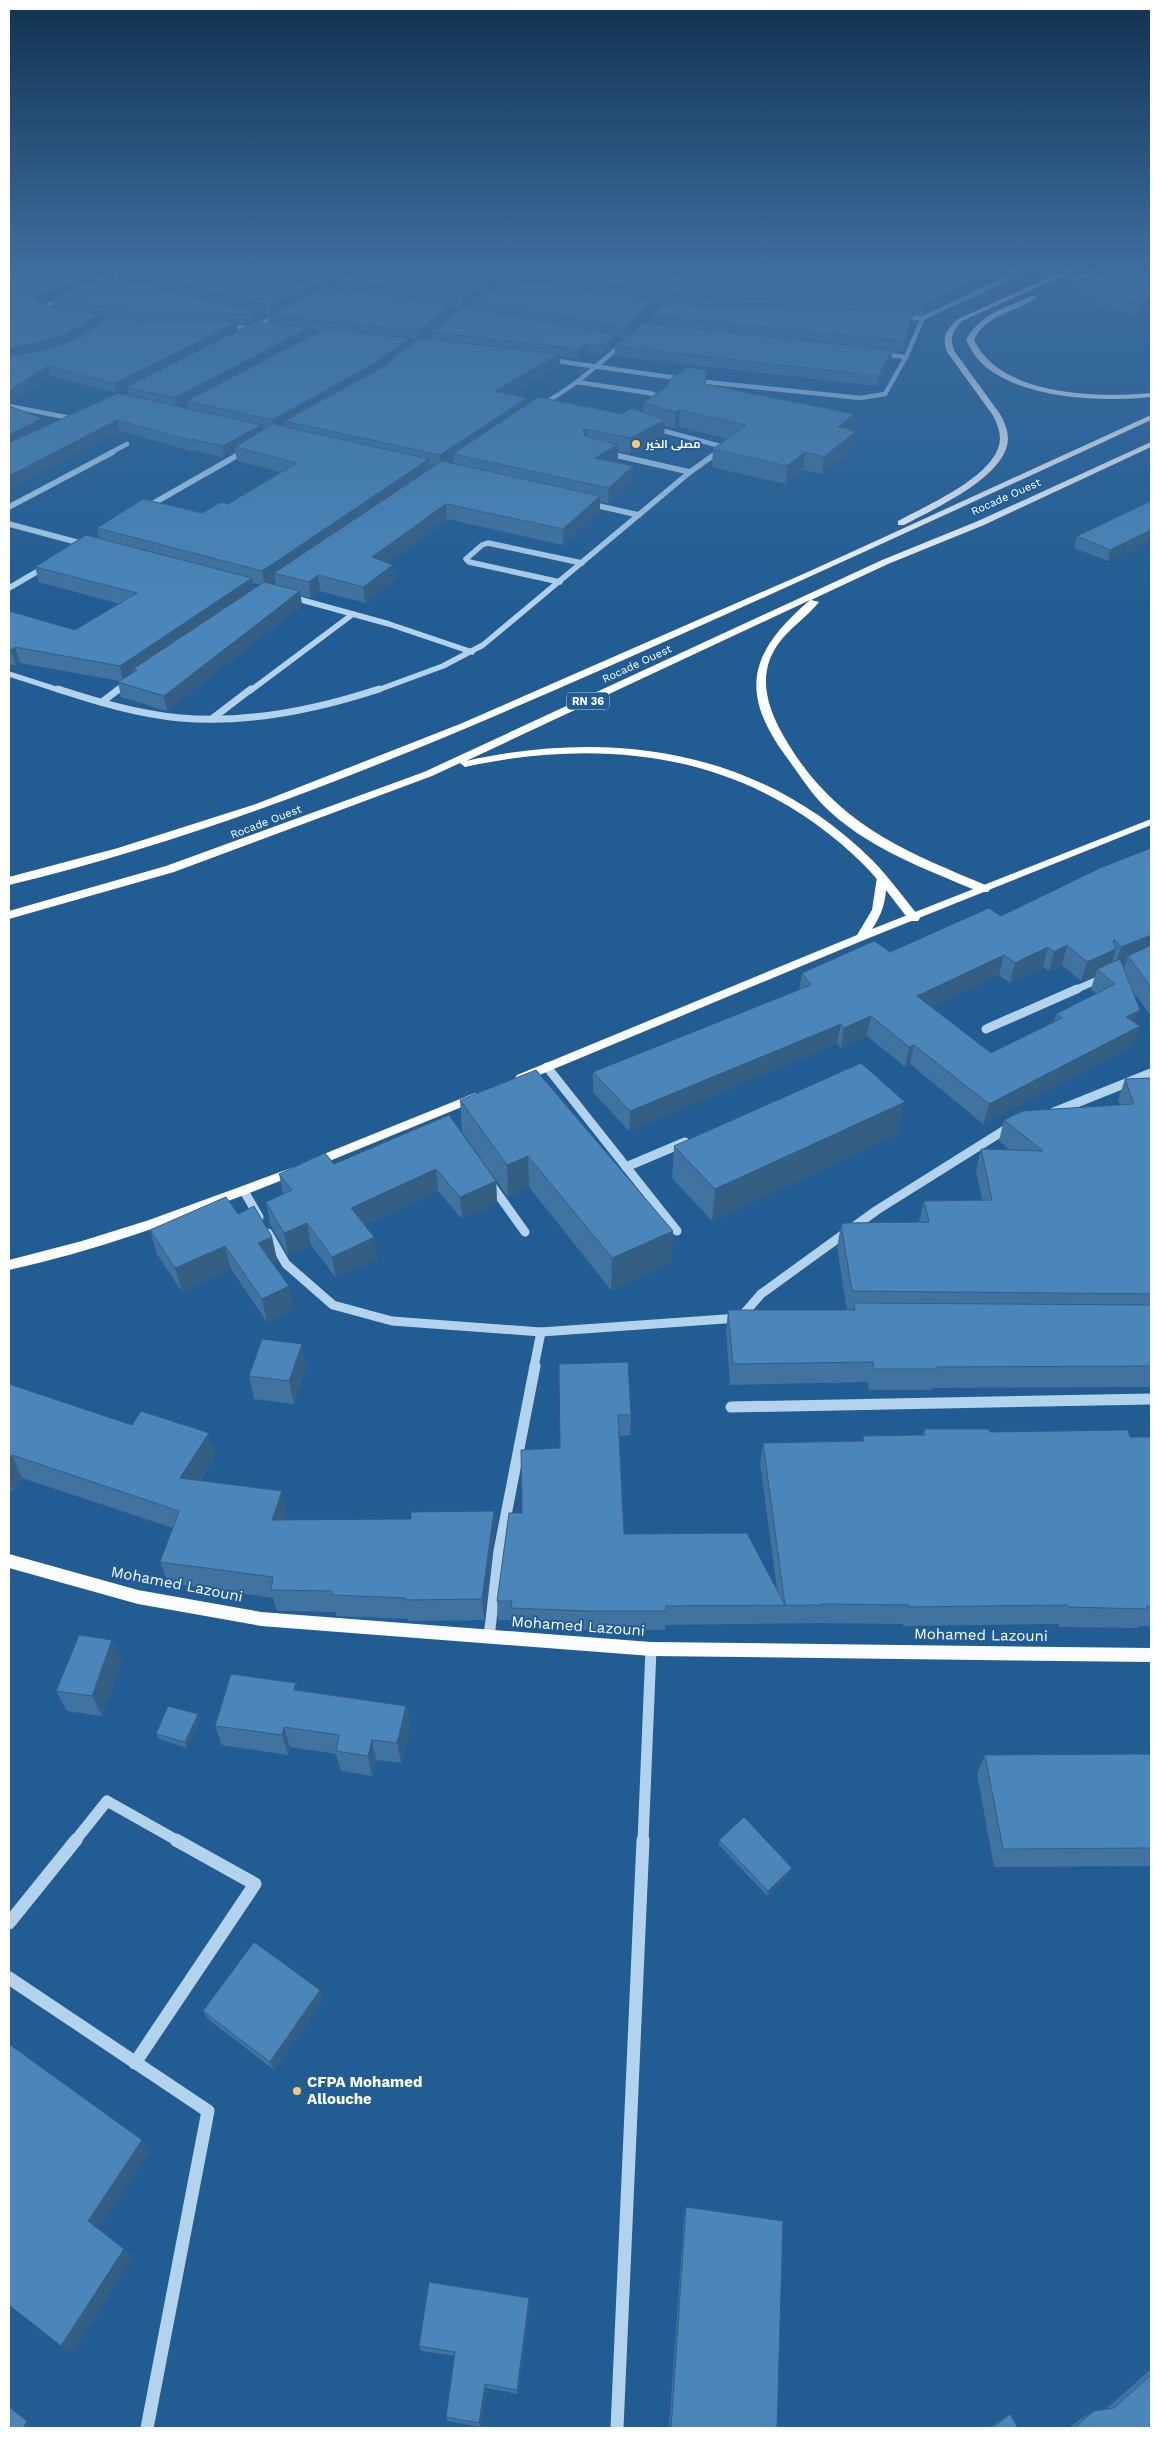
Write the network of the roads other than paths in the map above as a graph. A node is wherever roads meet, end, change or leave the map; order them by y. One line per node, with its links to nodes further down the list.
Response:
1 (584, 377): 6 (street)
2 (672, 377): 3 (street)
3 (895, 377)
4 (969, 377): 32 (highway)
5 (1008, 377): 7 (highway)
6 (577, 382): 8 (street); 10 (street)
7 (1151, 395)
8 (656, 404)
9 (9, 406): 13 (street)
10 (537, 408)
11 (83, 415): 13 (street)
12 (1151, 417): 32 (highway, Rocade Ouest)
13 (75, 419): 14 (street)
14 (67, 423)
15 (643, 425): 20 (street)
16 (127, 444): 22 (street)
17 (1151, 444): 34 (highway, Rocade Ouest / RN 36)
18 (252, 446): 23 (street)
19 (596, 451): 20 (street)
20 (690, 472): 24 (street)
21 (583, 502): 24 (street)
22 (9, 507)
23 (143, 509)
24 (639, 515): 30 (street)
25 (9, 524): 27 (street)
26 (92, 539): 27 (street)
27 (83, 544): 28 (street); 29 (street)
28 (92, 546)
29 (75, 549)
30 (582, 563): 33 (street); 33 (street)
31 (50, 564): 35 (street)
32 (828, 566): 46 (highway, Rocade Ouest)
33 (560, 582): 38 (street)
34 (835, 585): 43 (highway, Rocade Ouest / RN 36); 47 (highway)
35 (9, 588)
36 (281, 594): 37 (street)
37 (353, 614): 38 (street); 42 (street)
38 (472, 652): 42 (street)
39 (9, 674): 41 (street)
40 (134, 679): 41 (street)
41 (102, 702): 42 (street)
42 (212, 719)
43 (428, 774): 45 (highway); 48 (highway, Rocade Ouest / RN 36)
44 (1151, 822): 47 (main road)
45 (881, 879): 49 (highway); 50 (main road)
46 (9, 881)
47 (984, 889): 49 (main road)
48 (9, 915)
49 (914, 918): 50 (main road)
50 (860, 938): 53 (main road)
51 (1108, 976): 52 (street)
52 (986, 1028)
53 (547, 1067): 55 (main road); 60 (street)
54 (1151, 1073): 57 (street)
55 (512, 1082)
56 (485, 1093): 62 (main road)
57 (1048, 1115)
58 (1021, 1124): 66 (street)
59 (690, 1140): 60 (street)
60 (626, 1167): 63 (street)
61 (485, 1176): 64 (street)
62 (244, 1191): 65 (main road); 66 (street)
63 (677, 1231)
64 (525, 1232)
65 (12, 1263)
66 (541, 1332): 70 (street)
67 (1151, 1400): 68 (street)
68 (731, 1407)
69 (9, 1561): 70 (main road, Mohamed Lazouni)
70 (489, 1637): 71 (main road, Mohamed Lazouni)
71 (651, 1649): 72 (main road, Mohamed Lazouni); 77 (street)
72 (1151, 1655)
73 (9, 1922): 75 (street)
74 (9, 1978): 75 (street)
75 (135, 2063): 76 (street)
76 (147, 2428)
77 (617, 2428)

